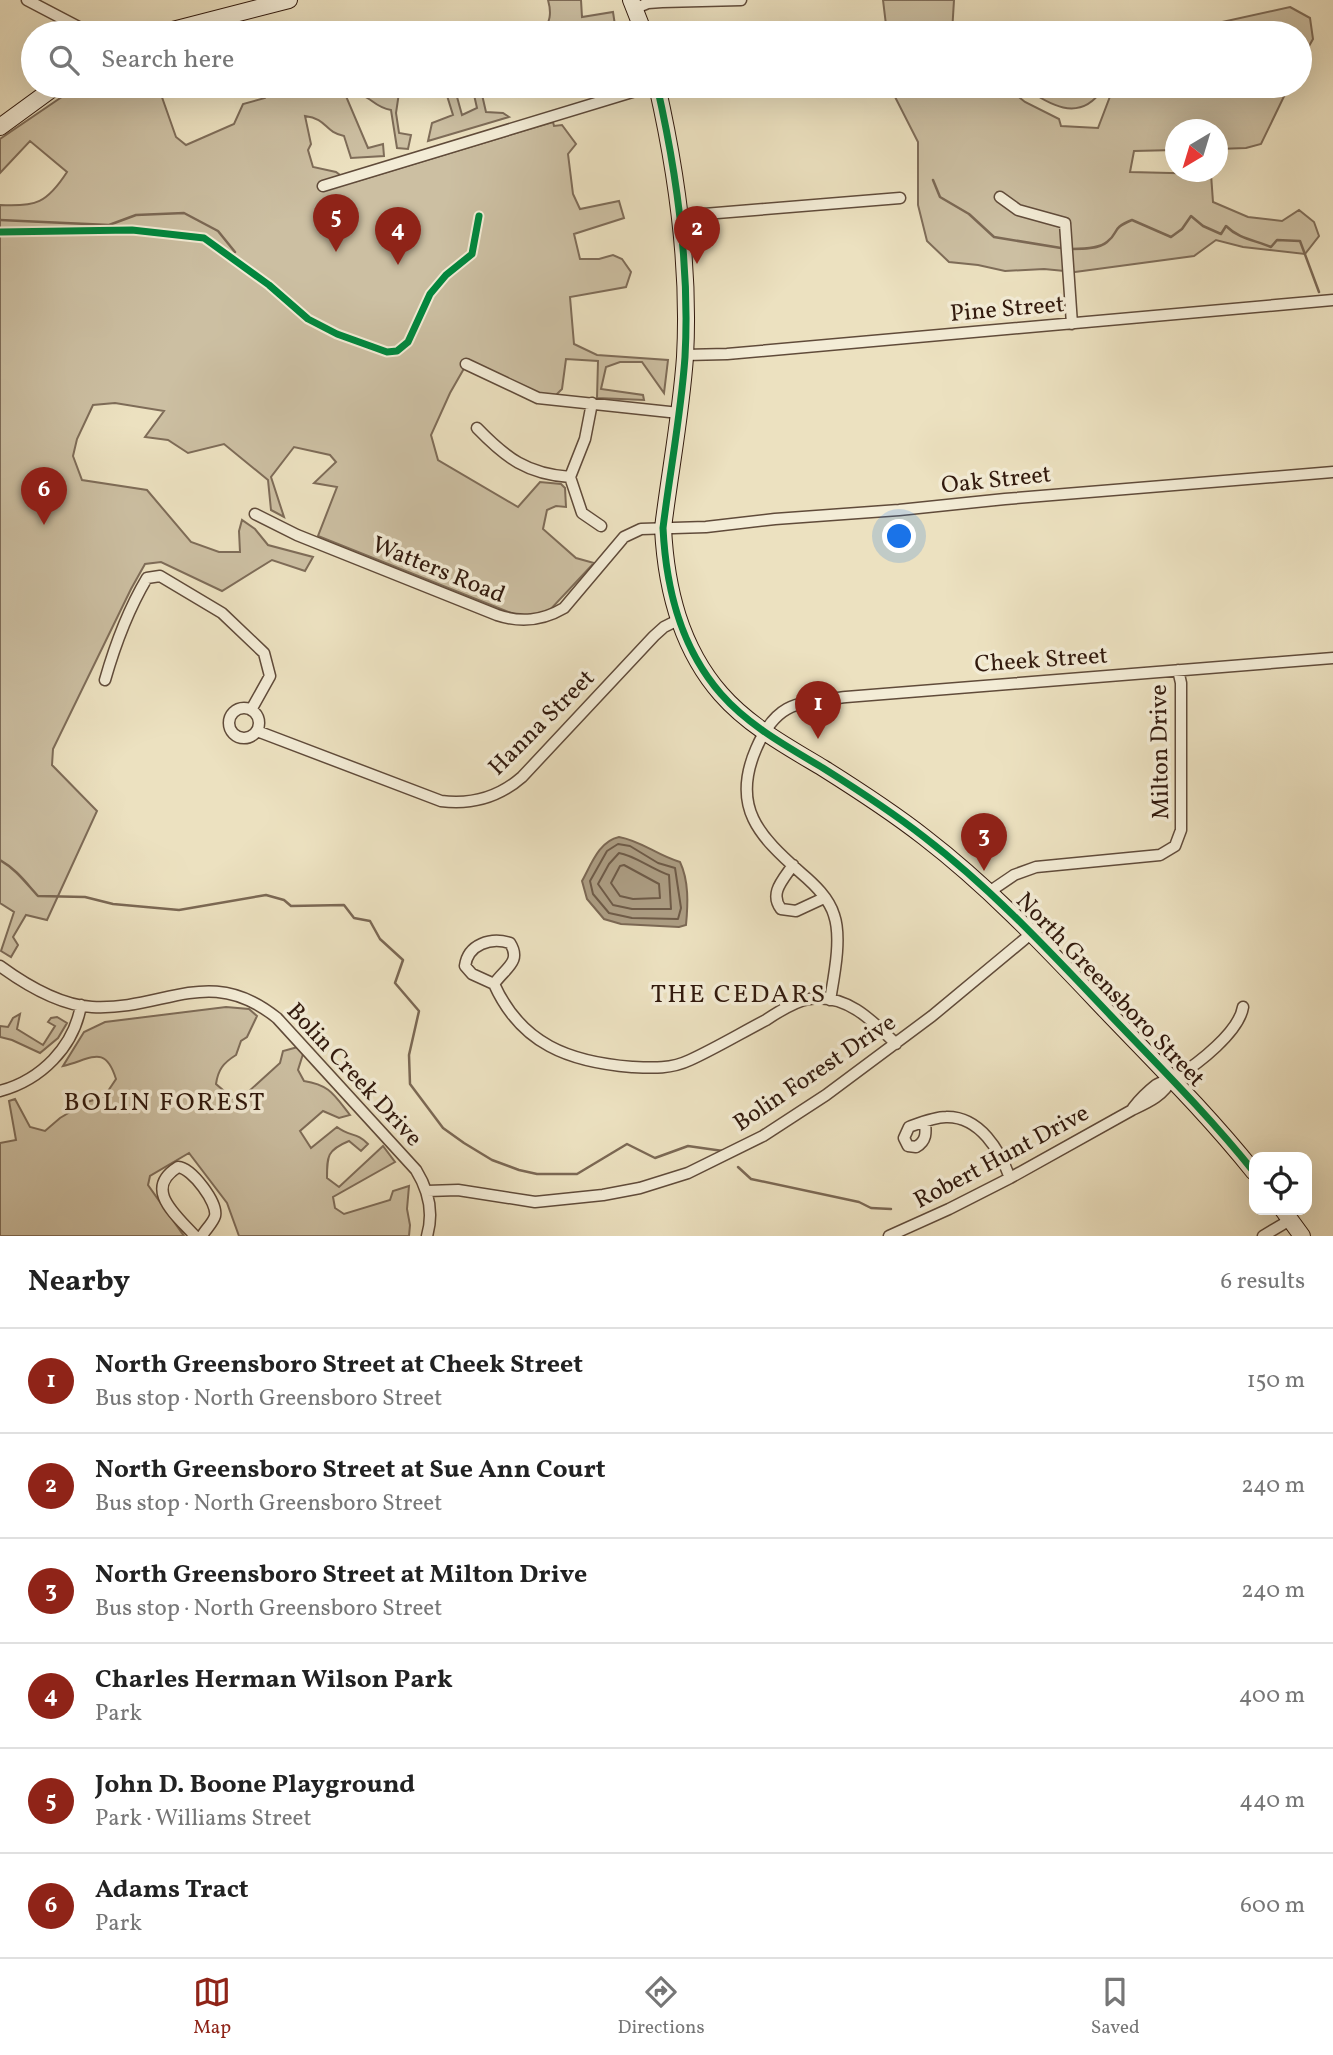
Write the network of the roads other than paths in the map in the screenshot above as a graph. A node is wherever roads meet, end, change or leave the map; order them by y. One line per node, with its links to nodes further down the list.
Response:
1 (27, 0): 5 (street)
2 (289, 0): 6 (main road)
3 (741, 0): 4 (street)
4 (633, 5)
5 (67, 21)
6 (207, 21)
7 (40, 98): 10 (main road)
8 (614, 98): 11 (street)
9 (657, 98): 14 (main road, North Greensboro Street)
10 (0, 127)
11 (323, 186)
12 (1000, 197): 16 (street)
13 (900, 198): 14 (street)
14 (680, 216): 17 (main road, North Greensboro Street)
15 (1333, 300): 16 (street, Pine Street)
16 (1072, 324): 17 (street, Pine Street)
17 (685, 355): 20 (main road, North Greensboro Street)
18 (466, 364): 19 (street)
19 (592, 403): 20 (street); 23 (street)
20 (679, 413): 26 (main road, North Greensboro Street)
21 (477, 428): 23 (street)
22 (1333, 472): 26 (street, Oak Street)
23 (570, 477): 25 (street)
24 (255, 514): 26 (street, Watters Road)
25 (601, 526)
26 (663, 528): 27 (main road, North Greensboro Street)
27 (678, 620): 32 (street, Hanna Street); 33 (main road, North Greensboro Street)
28 (1333, 658): 29 (street, Cheek Street)
29 (1178, 670): 33 (street, Cheek Street); 35 (street, Milton Drive)
30 (105, 680): 31 (street)
31 (251, 710): 32 (street); 32 (street)
32 (257, 731)
33 (765, 732): 34 (street); 35 (main road, North Greensboro Street)
34 (793, 865): 36 (street); 36 (street)
35 (989, 892): 37 (main road, North Greensboro Street)
36 (824, 898): 40 (street)
37 (1032, 933): 43 (street, Bolin Forest Drive); 44 (main road, North Greensboro Street)
38 (0, 966): 41 (street, Bolin Creek Drive)
39 (494, 984): 39 (street); 40 (street)
40 (830, 1000): 43 (street)
41 (81, 1005): 45 (street); 49 (street, Bolin Creek Drive)
42 (1243, 1007): 44 (street, Robert Hunt Drive)
43 (896, 1044): 49 (street, Bolin Forest Drive)
44 (1172, 1079): 47 (main road, North Greensboro Street); 48 (street, Robert Hunt Drive)
45 (0, 1091)
46 (925, 1122): 48 (street)
47 (1249, 1166)
48 (1010, 1178): 54 (street, Robert Hunt Drive)
49 (427, 1191): 53 (street, Bolin Creek Drive)
50 (1287, 1215): 55 (street); 56 (main road)
51 (195, 1236): 52 (street)
52 (202, 1236)
53 (428, 1236)
54 (889, 1236)
55 (1263, 1236)
56 (1301, 1236)

